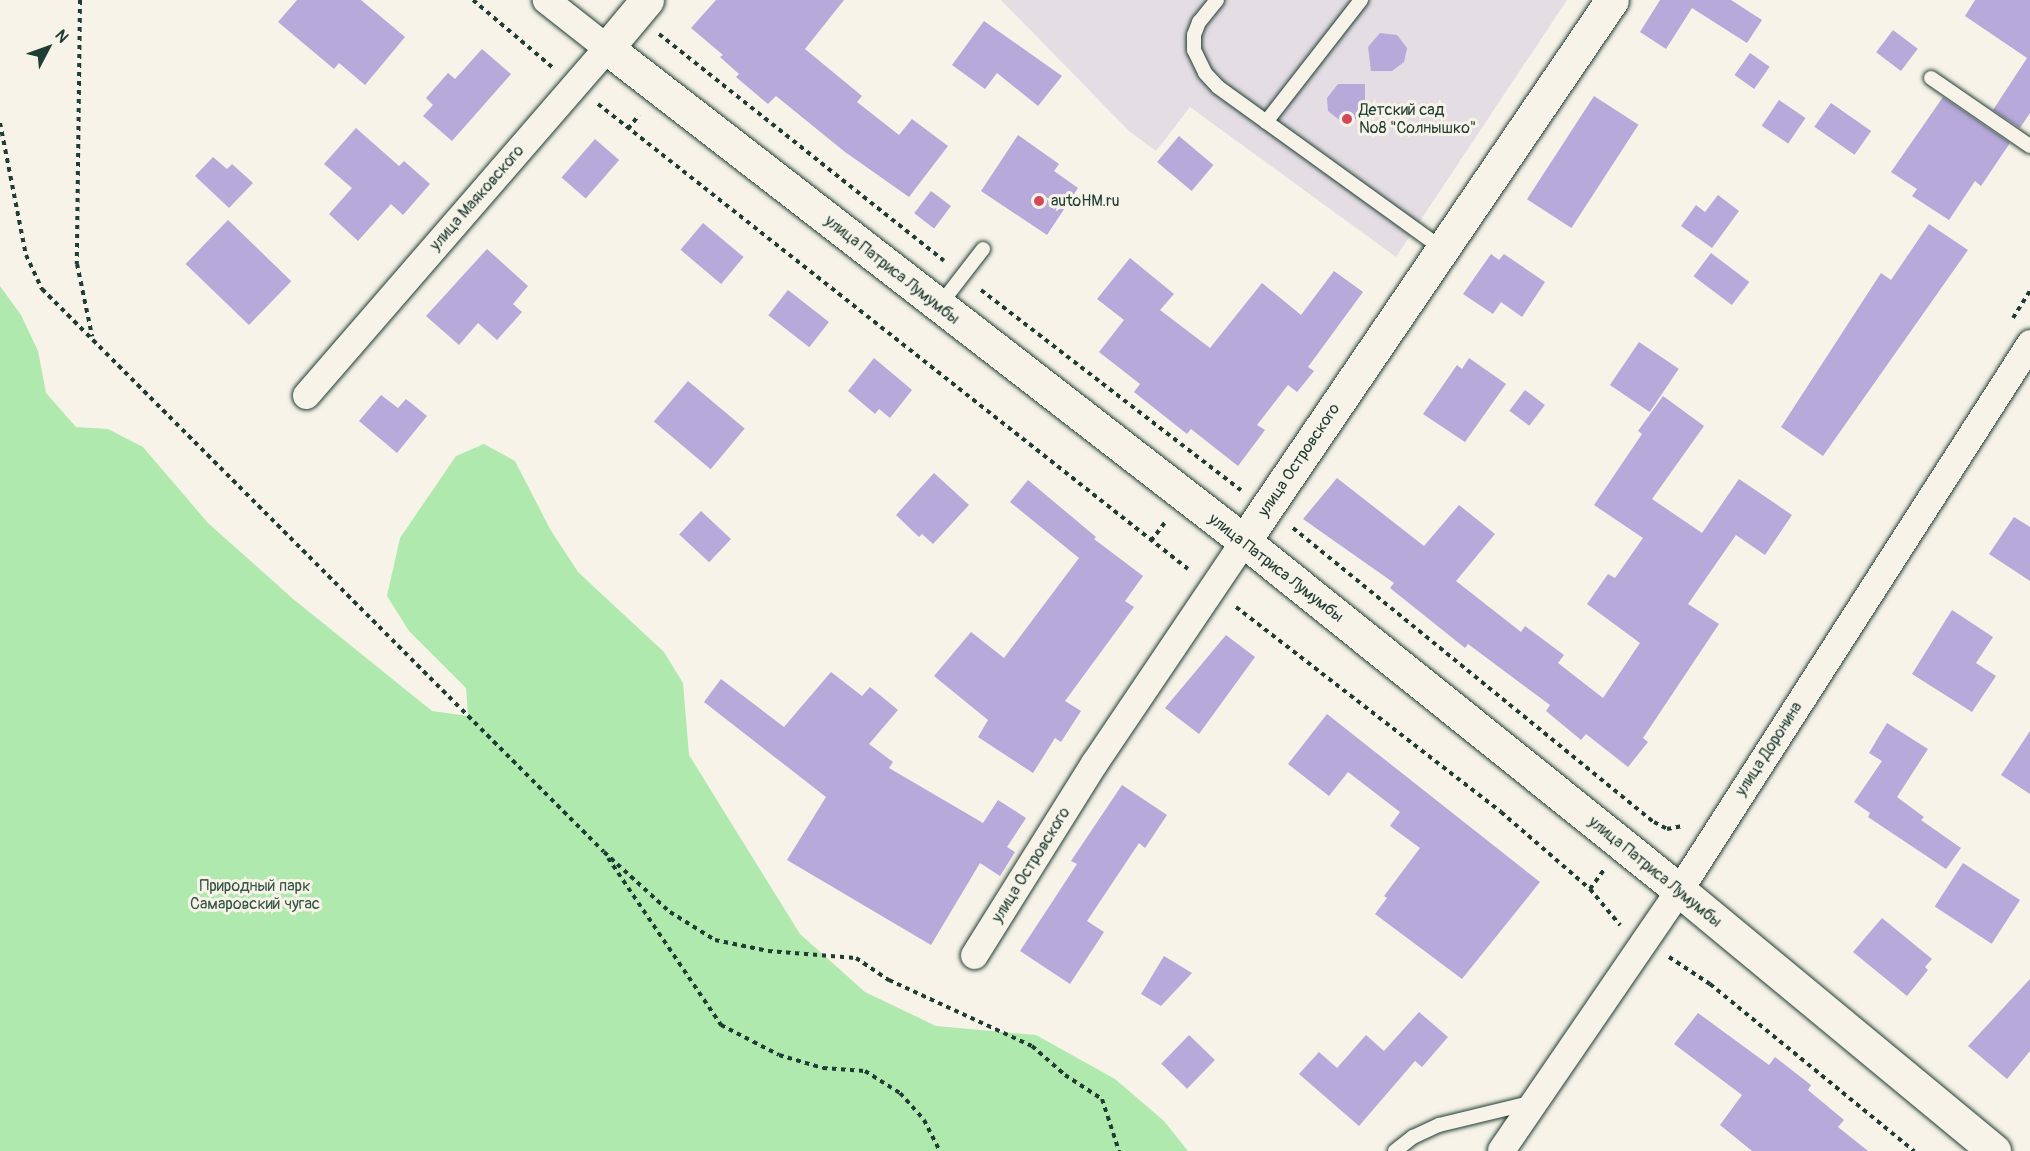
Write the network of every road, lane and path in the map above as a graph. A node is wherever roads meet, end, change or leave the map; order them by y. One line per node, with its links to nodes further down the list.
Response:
1 (80, 0): 16 (path)
2 (546, 0): 7 (street, улица Патриса Лумумбы)
3 (1217, 0): 9 (lane)
4 (1361, 0): 9 (lane)
5 (1612, 0): 13 (street, улица Островского)
6 (641, 8): 7 (street, улица Маяковского); 14 (path)
7 (607, 48): 15 (street, улица Патриса Лумумбы); 18 (street, улица Маяковского)
8 (1931, 78): 11 (lane)
9 (1266, 122): 13 (lane)
10 (0, 123): 16 (path)
11 (2030, 146)
12 (983, 249): 14 (lane)
13 (1443, 249): 19 (street, улица Островского)
14 (963, 276): 15 (lane); 19 (path)
15 (939, 306): 20 (street, улица Патриса Лумумбы)
16 (92, 336): 22 (path)
17 (2030, 343): 23 (street, улица Доронина)
18 (306, 395)
19 (1266, 509): 20 (street, улица Островского); 21 (path)
20 (1244, 541): 23 (street, улица Патриса Лумумбы); 24 (street, улица Островского)
21 (1660, 827)
22 (604, 852): 27 (path); 28 (path)
23 (1679, 890): 25 (street, улица Доронина); 30 (street, улица Патриса Лумумбы)
24 (974, 955)
25 (1530, 1103): 26 (street, улица Доронина); 29 (lane)
26 (1501, 1150)
27 (940, 1151)
28 (1119, 1151)
29 (1395, 1151)
30 (1994, 1151)

